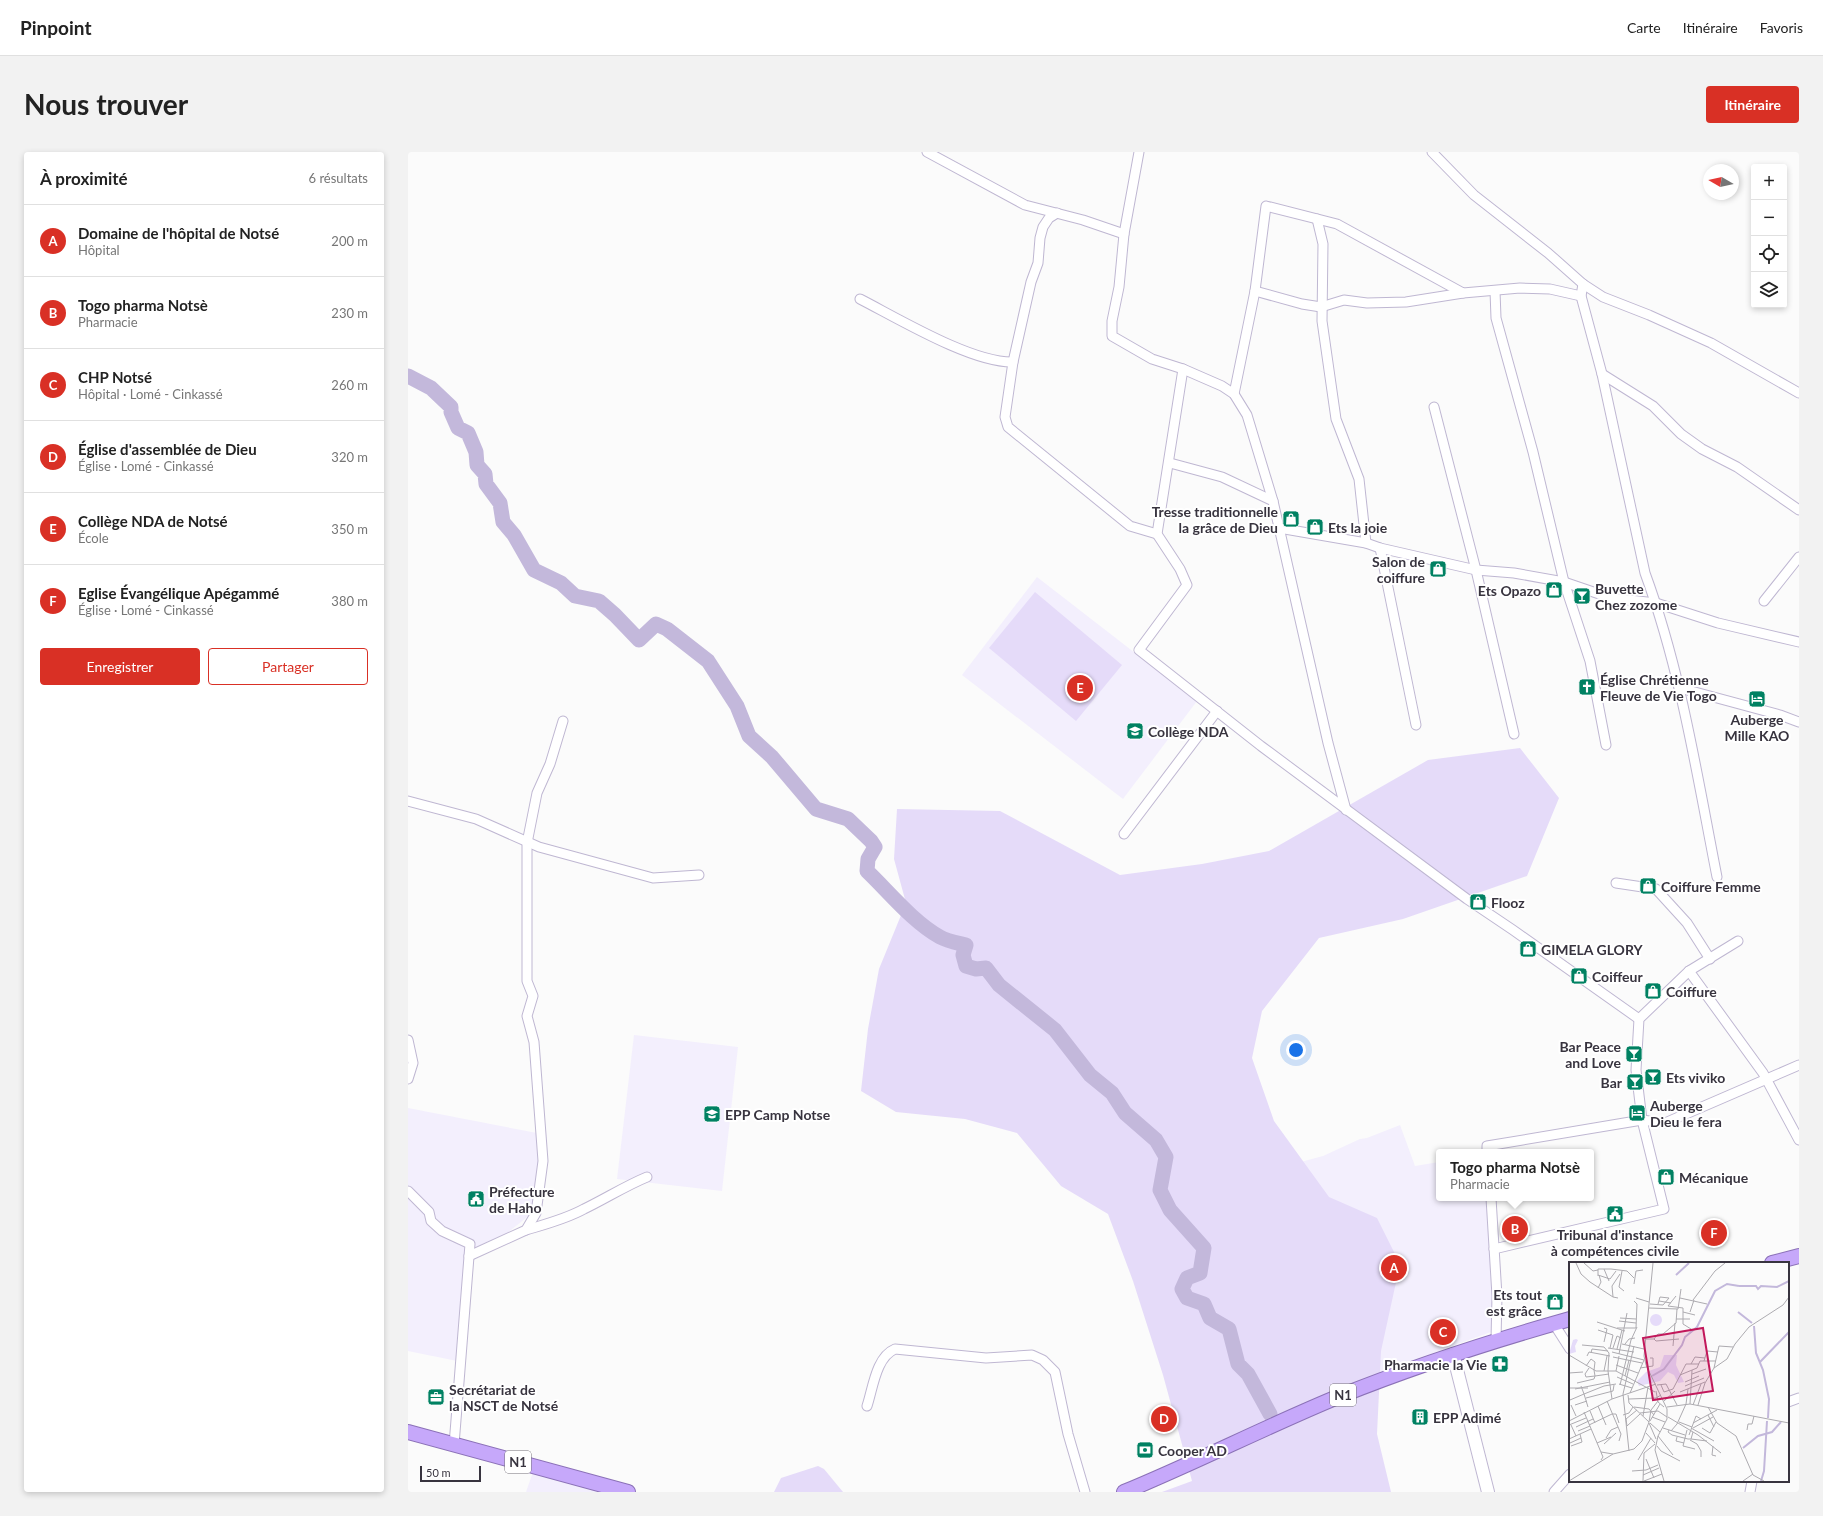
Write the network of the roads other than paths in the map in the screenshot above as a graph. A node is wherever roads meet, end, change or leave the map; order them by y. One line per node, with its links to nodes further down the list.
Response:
1 (927, 152): 4 (street)
2 (1139, 152): 6 (street)
3 (1432, 152): 7 (street)
4 (1057, 213): 6 (street); 14 (street)
5 (1317, 219): 8 (street); 10 (street); 13 (street)
6 (1124, 234): 15 (street)
7 (1583, 284): 11 (street); 17 (street)
8 (1255, 291): 13 (street); 18 (street)
9 (1495, 291): 10 (street); 11 (street); 29 (street)
10 (1463, 293): 13 (street)
11 (1581, 296): 16 (street)
12 (860, 299): 14 (street)
13 (1321, 307): 25 (street)
14 (1013, 362): 24 (street)
15 (1183, 369): 18 (street); 20 (street)
16 (1602, 374): 22 (street); 31 (street)
17 (1799, 393)
18 (1234, 394): 21 (street)
19 (1434, 407): 28 (street)
20 (1170, 463): 21 (street); 24 (street)
21 (1273, 501): 23 (street)
22 (1799, 510)
23 (1279, 528): 25 (street); 41 (street)
24 (1157, 534): 34 (street)
25 (1366, 543): 26 (street)
26 (1380, 548): 28 (street); 37 (street)
27 (1799, 557): 30 (street)
28 (1476, 570): 29 (street); 38 (street)
29 (1564, 582): 31 (street); 39 (street)
30 (1764, 601)
31 (1656, 603): 32 (street); 33 (street)
32 (1799, 642)
33 (1680, 688): 36 (street); 45 (street)
34 (1217, 711): 41 (street); 42 (street)
35 (563, 721): 43 (street)
36 (1799, 722)
37 (1416, 725)
38 (1514, 734)
39 (1606, 745)
40 (408, 801): 43 (street)
41 (1346, 810): 50 (street)
42 (1124, 834)
43 (527, 843): 44 (street); 61 (street)
44 (699, 875)
45 (1717, 877)
46 (1616, 883): 48 (street)
47 (1738, 941): 48 (street)
48 (1710, 959): 49 (street)
49 (1689, 971): 50 (street); 54 (street)
50 (1639, 1019): 55 (street)
51 (408, 1040): 53 (street)
52 (1799, 1064): 54 (street)
53 (408, 1079)
54 (1766, 1079): 55 (street); 56 (street)
55 (1642, 1120): 57 (street); 62 (street)
56 (1799, 1140)
57 (1487, 1149)
58 (648, 1177): 61 (street)
59 (408, 1191): 63 (street)
60 (1491, 1201): 62 (street)
61 (526, 1230): 63 (street)
62 (1494, 1249): 68 (street)
63 (469, 1256): 75 (street)
64 (1799, 1256): 65 (highway)
65 (1776, 1262)
66 (1569, 1319): 67 (highway, N1)
67 (1554, 1324): 68 (highway, N1); 69 (street)
68 (1496, 1340): 70 (highway, N1)
69 (1569, 1347)
70 (1453, 1354): 80 (highway, N1); 81 (main road)
71 (1799, 1398): 72 (street)
72 (1789, 1402)
73 (867, 1406): 79 (street)
74 (408, 1432): 75 (highway, N1)
75 (454, 1445): 78 (highway, N1)
76 (1569, 1475): 82 (street)
77 (1752, 1482): 83 (street)
78 (628, 1492)
79 (1085, 1492)
80 (1124, 1492)
81 (1488, 1492)
82 (1554, 1492)
83 (1750, 1492)

